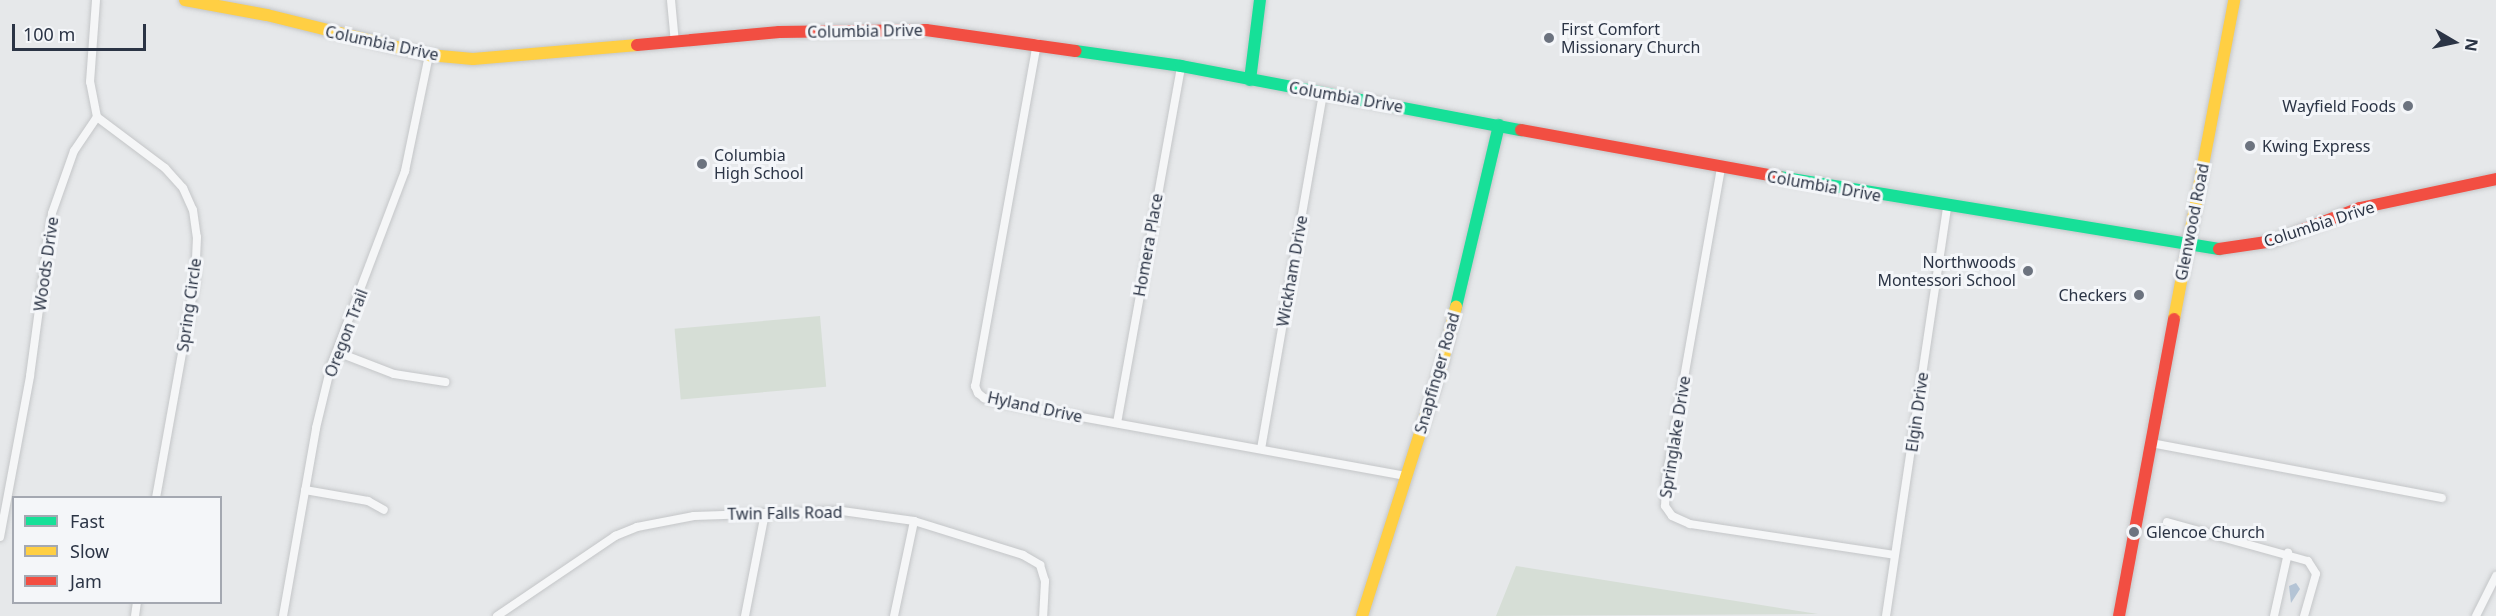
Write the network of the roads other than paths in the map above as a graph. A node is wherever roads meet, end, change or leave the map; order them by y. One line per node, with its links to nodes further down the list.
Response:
1 (96, 0): 12 (street)
2 (185, 0): 8 (main road, Columbia Drive)
3 (670, 0): 6 (street)
4 (1260, 0): 10 (main road)
5 (2234, 0): 17 (main road, Glenwood Road)
6 (675, 43): 7 (main road, Columbia Drive); 8 (main road, Columbia Drive)
7 (1037, 43): 9 (main road, Columbia Drive); 20 (street, Hyland Drive)
8 (429, 55): 18 (street, Oregon Trail)
9 (1181, 66): 10 (main road, Columbia Drive); 20 (street, Homera Place)
10 (1250, 80): 11 (main road, Columbia Drive)
11 (1323, 93): 13 (main road, Columbia Drive); 22 (street, Wickham Drive)
12 (97, 117): 25 (street, Spring Circle); 31 (street, Woods Drive)
13 (1499, 126): 14 (main road, Columbia Drive); 23 (main road, Snapfinger Road)
14 (1721, 168): 16 (main road, Columbia Drive); 33 (street, Springlake Drive)
15 (2496, 179): 17 (main road, Columbia Drive)
16 (1947, 207): 17 (main road, Columbia Drive); 33 (street, Elgin Drive)
17 (2188, 244): 21 (main road, Glenwood Road)
18 (337, 352): 19 (street); 24 (street, Oregon Trail)
19 (445, 382)
20 (1117, 423): 22 (street, Hyland Drive)
21 (2151, 443): 26 (street); 42 (main road, Glenwood Road)
22 (1261, 449): 23 (street, Hyland Drive)
23 (1407, 476): 40 (main road, Snapfinger Road)
24 (304, 490): 27 (street); 35 (street, Oregon Trail)
25 (156, 496)
26 (2442, 498)
27 (384, 510)
28 (765, 513): 29 (street, Twin Falls Road); 36 (street, Twin Falls Road); 37 (street)
29 (914, 521): 38 (street); 39 (street, Twin Falls Road)
30 (2167, 522): 32 (street)
31 (0, 537)
32 (2288, 553): 43 (street); 44 (street)
33 (1894, 555): 41 (street, Elgin Drive)
34 (2496, 576): 45 (street)
35 (283, 616)
36 (497, 616)
37 (745, 616)
38 (894, 616)
39 (1043, 616)
40 (1362, 616)
41 (1886, 616)
42 (2120, 616)
43 (2274, 616)
44 (2304, 616)
45 (2476, 616)

